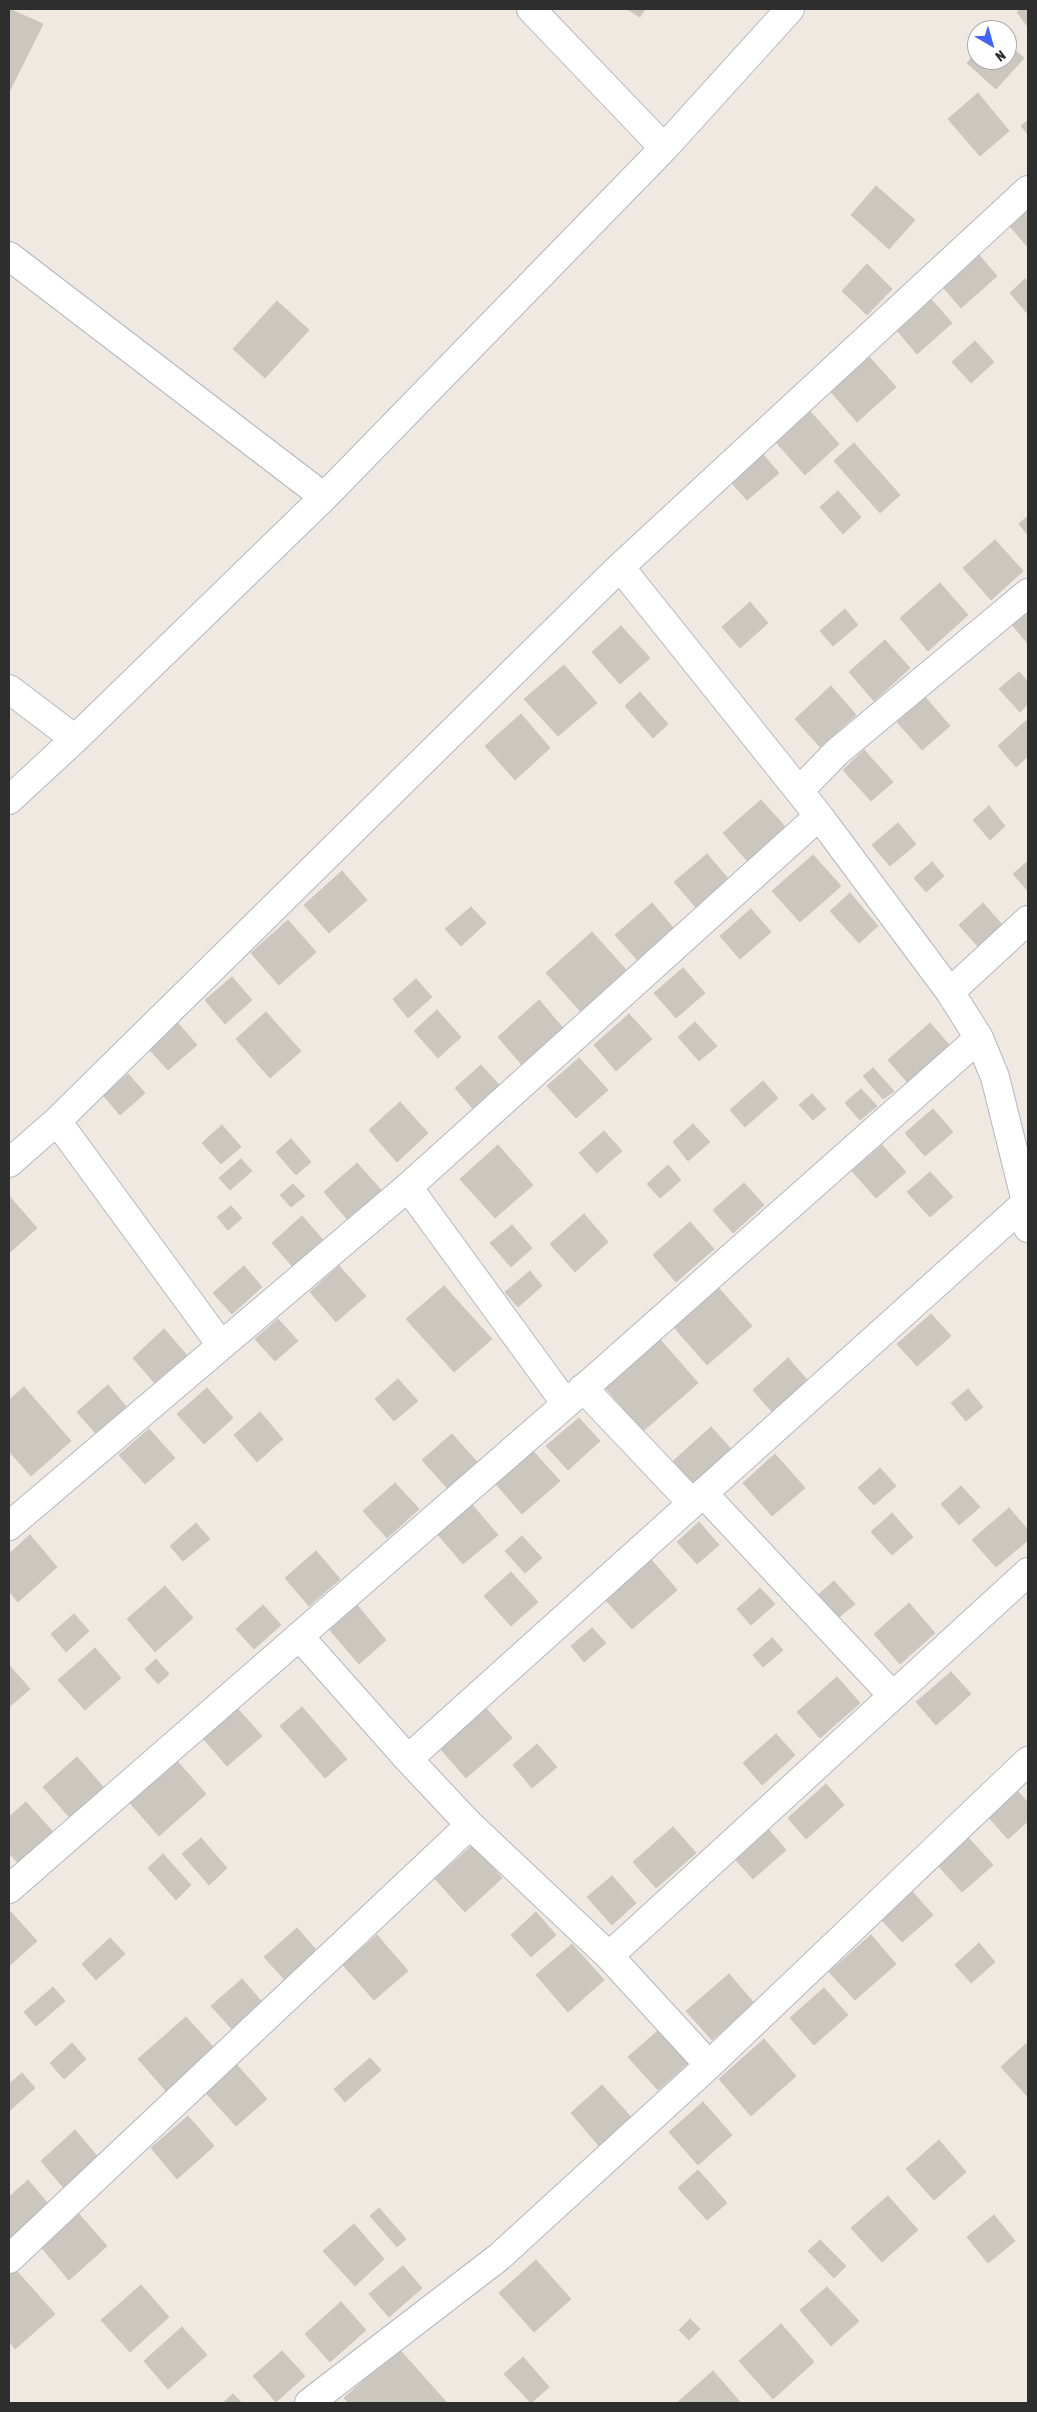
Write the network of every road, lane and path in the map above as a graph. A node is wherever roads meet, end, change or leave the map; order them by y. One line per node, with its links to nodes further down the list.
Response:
1 (531, 9): 3 (street)
2 (790, 9): 3 (street)
3 (664, 148): 6 (street)
4 (1028, 190): 7 (street)
5 (9, 256): 6 (street)
6 (324, 497): 10 (street)
7 (620, 567): 11 (street); 17 (street)
8 (1028, 593): 11 (street)
9 (9, 690): 10 (street)
10 (75, 739): 12 (street)
11 (799, 791): 13 (street)
12 (9, 800)
13 (819, 816): 15 (street); 19 (street)
14 (1028, 920): 15 (street)
15 (950, 992): 16 (street)
16 (979, 1038): 20 (street); 22 (street)
17 (56, 1120): 18 (street); 21 (street)
18 (9, 1164)
19 (408, 1187): 21 (street); 22 (street)
20 (1028, 1210): 23 (street)
21 (221, 1345): 24 (street)
22 (575, 1396): 23 (street); 26 (street)
23 (698, 1498): 27 (street); 28 (street)
24 (9, 1526)
25 (1028, 1572): 27 (street)
26 (299, 1636): 28 (street); 31 (street)
27 (892, 1696): 32 (street)
28 (408, 1759): 30 (street)
29 (1028, 1761): 33 (street)
30 (470, 1826): 32 (street); 34 (street)
31 (9, 1889)
32 (608, 1956): 33 (street)
33 (710, 2065): 35 (street)
34 (9, 2259)
35 (309, 2403)

